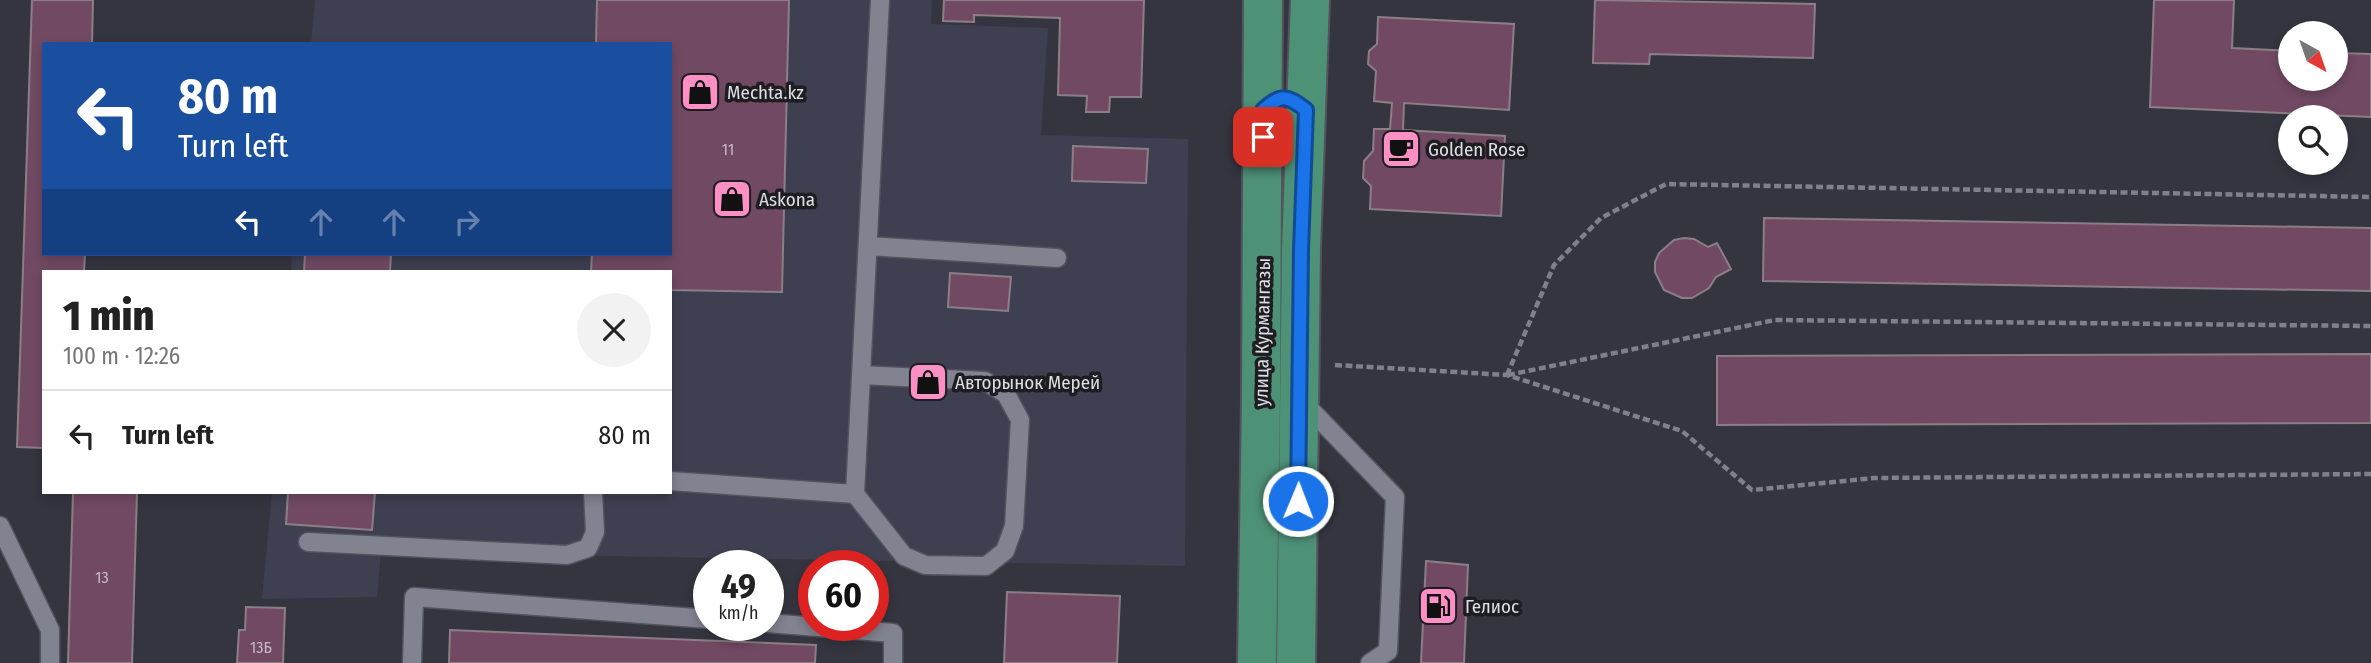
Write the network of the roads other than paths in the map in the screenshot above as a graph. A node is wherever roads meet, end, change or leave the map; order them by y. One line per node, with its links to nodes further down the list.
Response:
1 (880, 0): 6 (lane)
2 (1263, 0): 4 (main road, улица Курмангазы)
3 (1310, 0): 5 (main road, улица Курмангазы)
4 (1263, 110): 5 (main road); 10 (main road, улица Курмангазы)
5 (1306, 110): 9 (main road, улица Курмангазы)
6 (868, 246): 7 (lane); 8 (lane)
7 (1057, 258)
8 (861, 375): 13 (lane); 13 (lane)
9 (1299, 394): 10 (main road); 22 (main road, улица Курмангазы); 23 (lane)
10 (1261, 418): 21 (main road, улица Курмангазы)
11 (672, 481): 13 (lane)
12 (593, 494): 15 (lane)
13 (855, 494)
14 (0, 526): 18 (lane)
15 (308, 542)
16 (693, 618): 19 (lane)
17 (784, 624): 20 (lane)
18 (50, 663)
19 (412, 663)
20 (893, 663)
21 (1256, 663)
22 (1296, 663)
23 (1370, 663)

